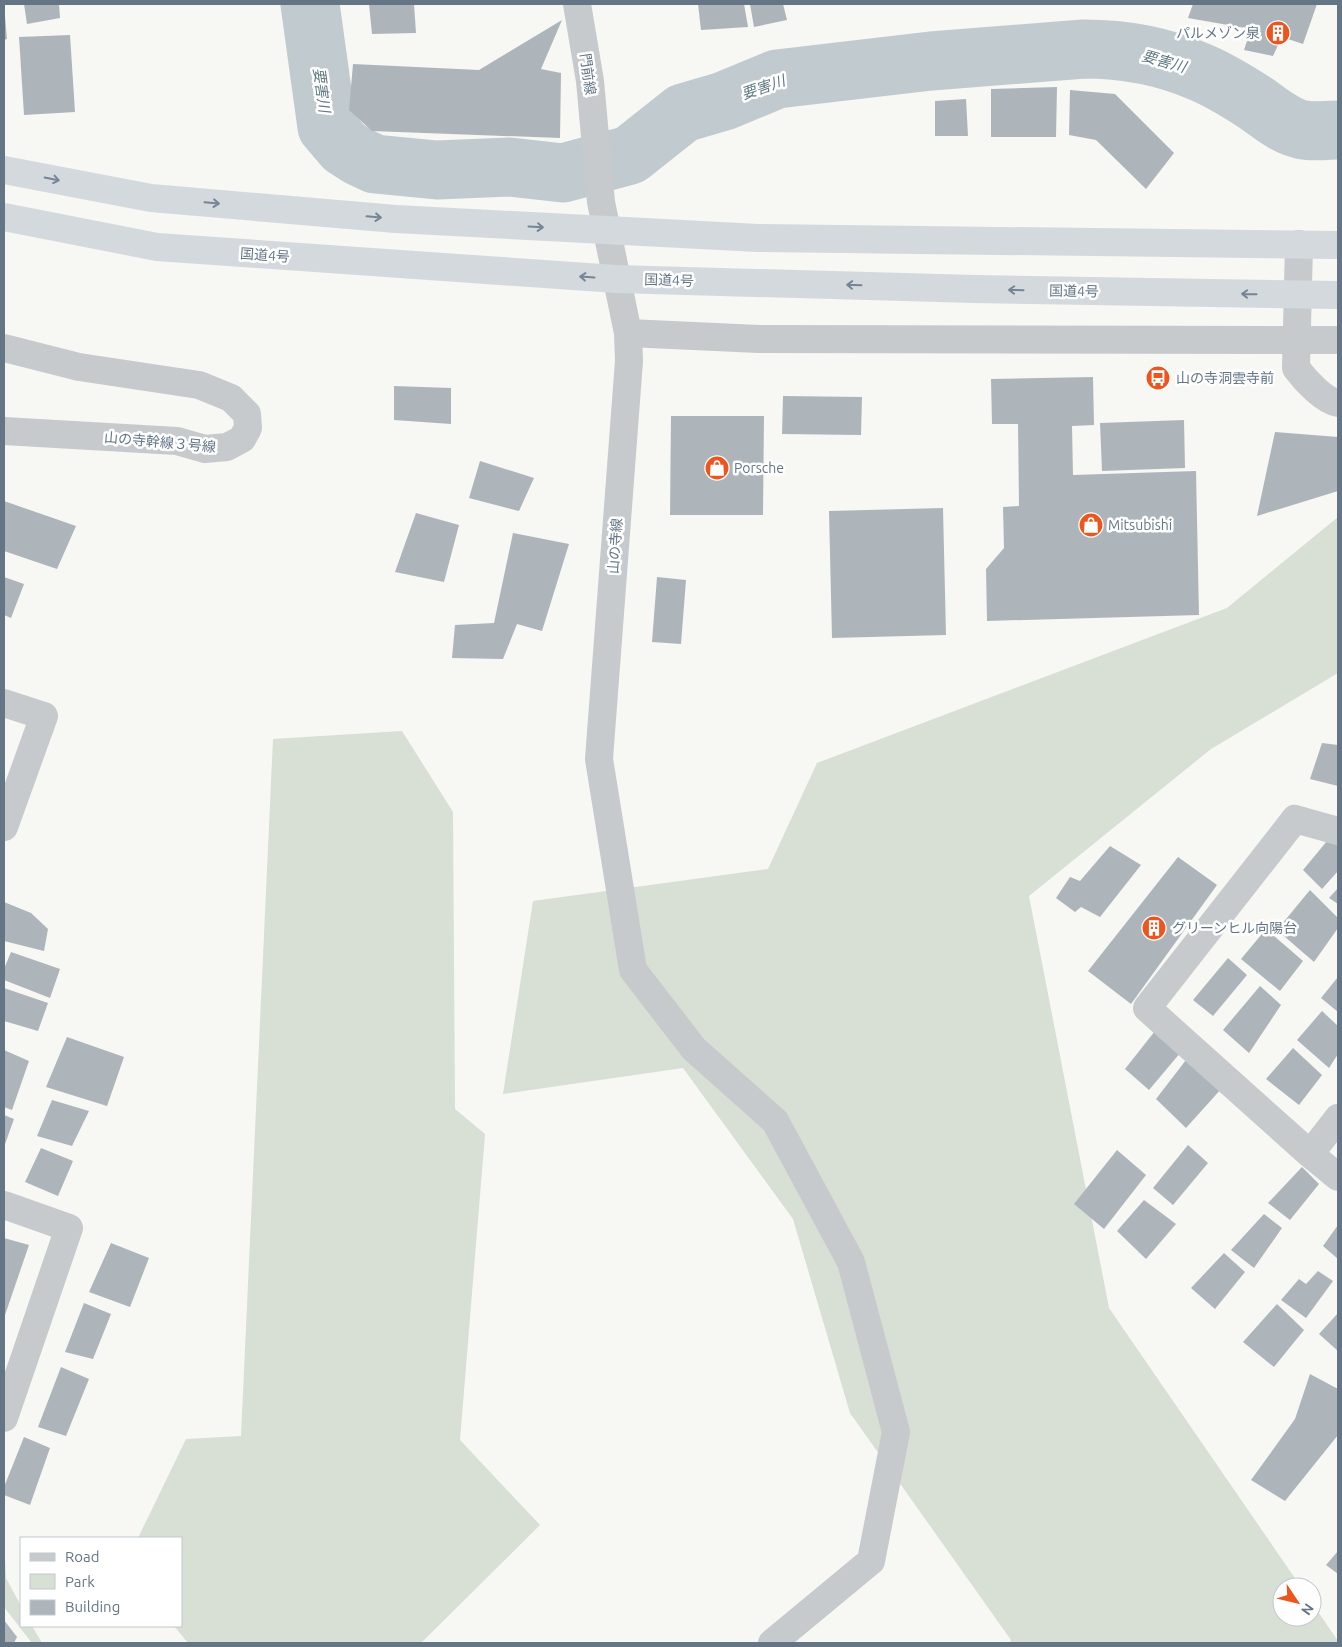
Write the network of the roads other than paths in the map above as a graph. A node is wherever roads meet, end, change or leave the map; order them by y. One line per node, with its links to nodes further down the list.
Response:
1 (577, 4): 4 (street, 門前線)
2 (4, 170): 4 (highway, one-way to 4)
3 (4, 217): 7 (highway, 国道4号, one-way to 3)
4 (607, 230): 5 (highway); 7 (street, 山の寺線)
5 (1299, 244): 6 (highway); 8 (street)
6 (1338, 245)
7 (616, 279): 8 (highway, 国道4号, one-way to 7); 10 (street, 山の寺線)
8 (1298, 295): 9 (highway, 国道4号); 12 (street)
9 (1338, 295)
10 (628, 333): 12 (street); 24 (street, 山の寺線)
11 (1338, 340): 12 (street)
12 (1296, 341): 14 (street)
13 (4, 348): 15 (street, 山の寺幹線３号線)
14 (1338, 403)
15 (4, 431)
16 (4, 703): 17 (street)
17 (4, 827)
18 (1338, 831): 20 (street)
19 (1338, 1118): 20 (street)
20 (1310, 1154): 21 (street)
21 (1338, 1177)
22 (4, 1205): 23 (street)
23 (4, 1418)
24 (772, 1643)

